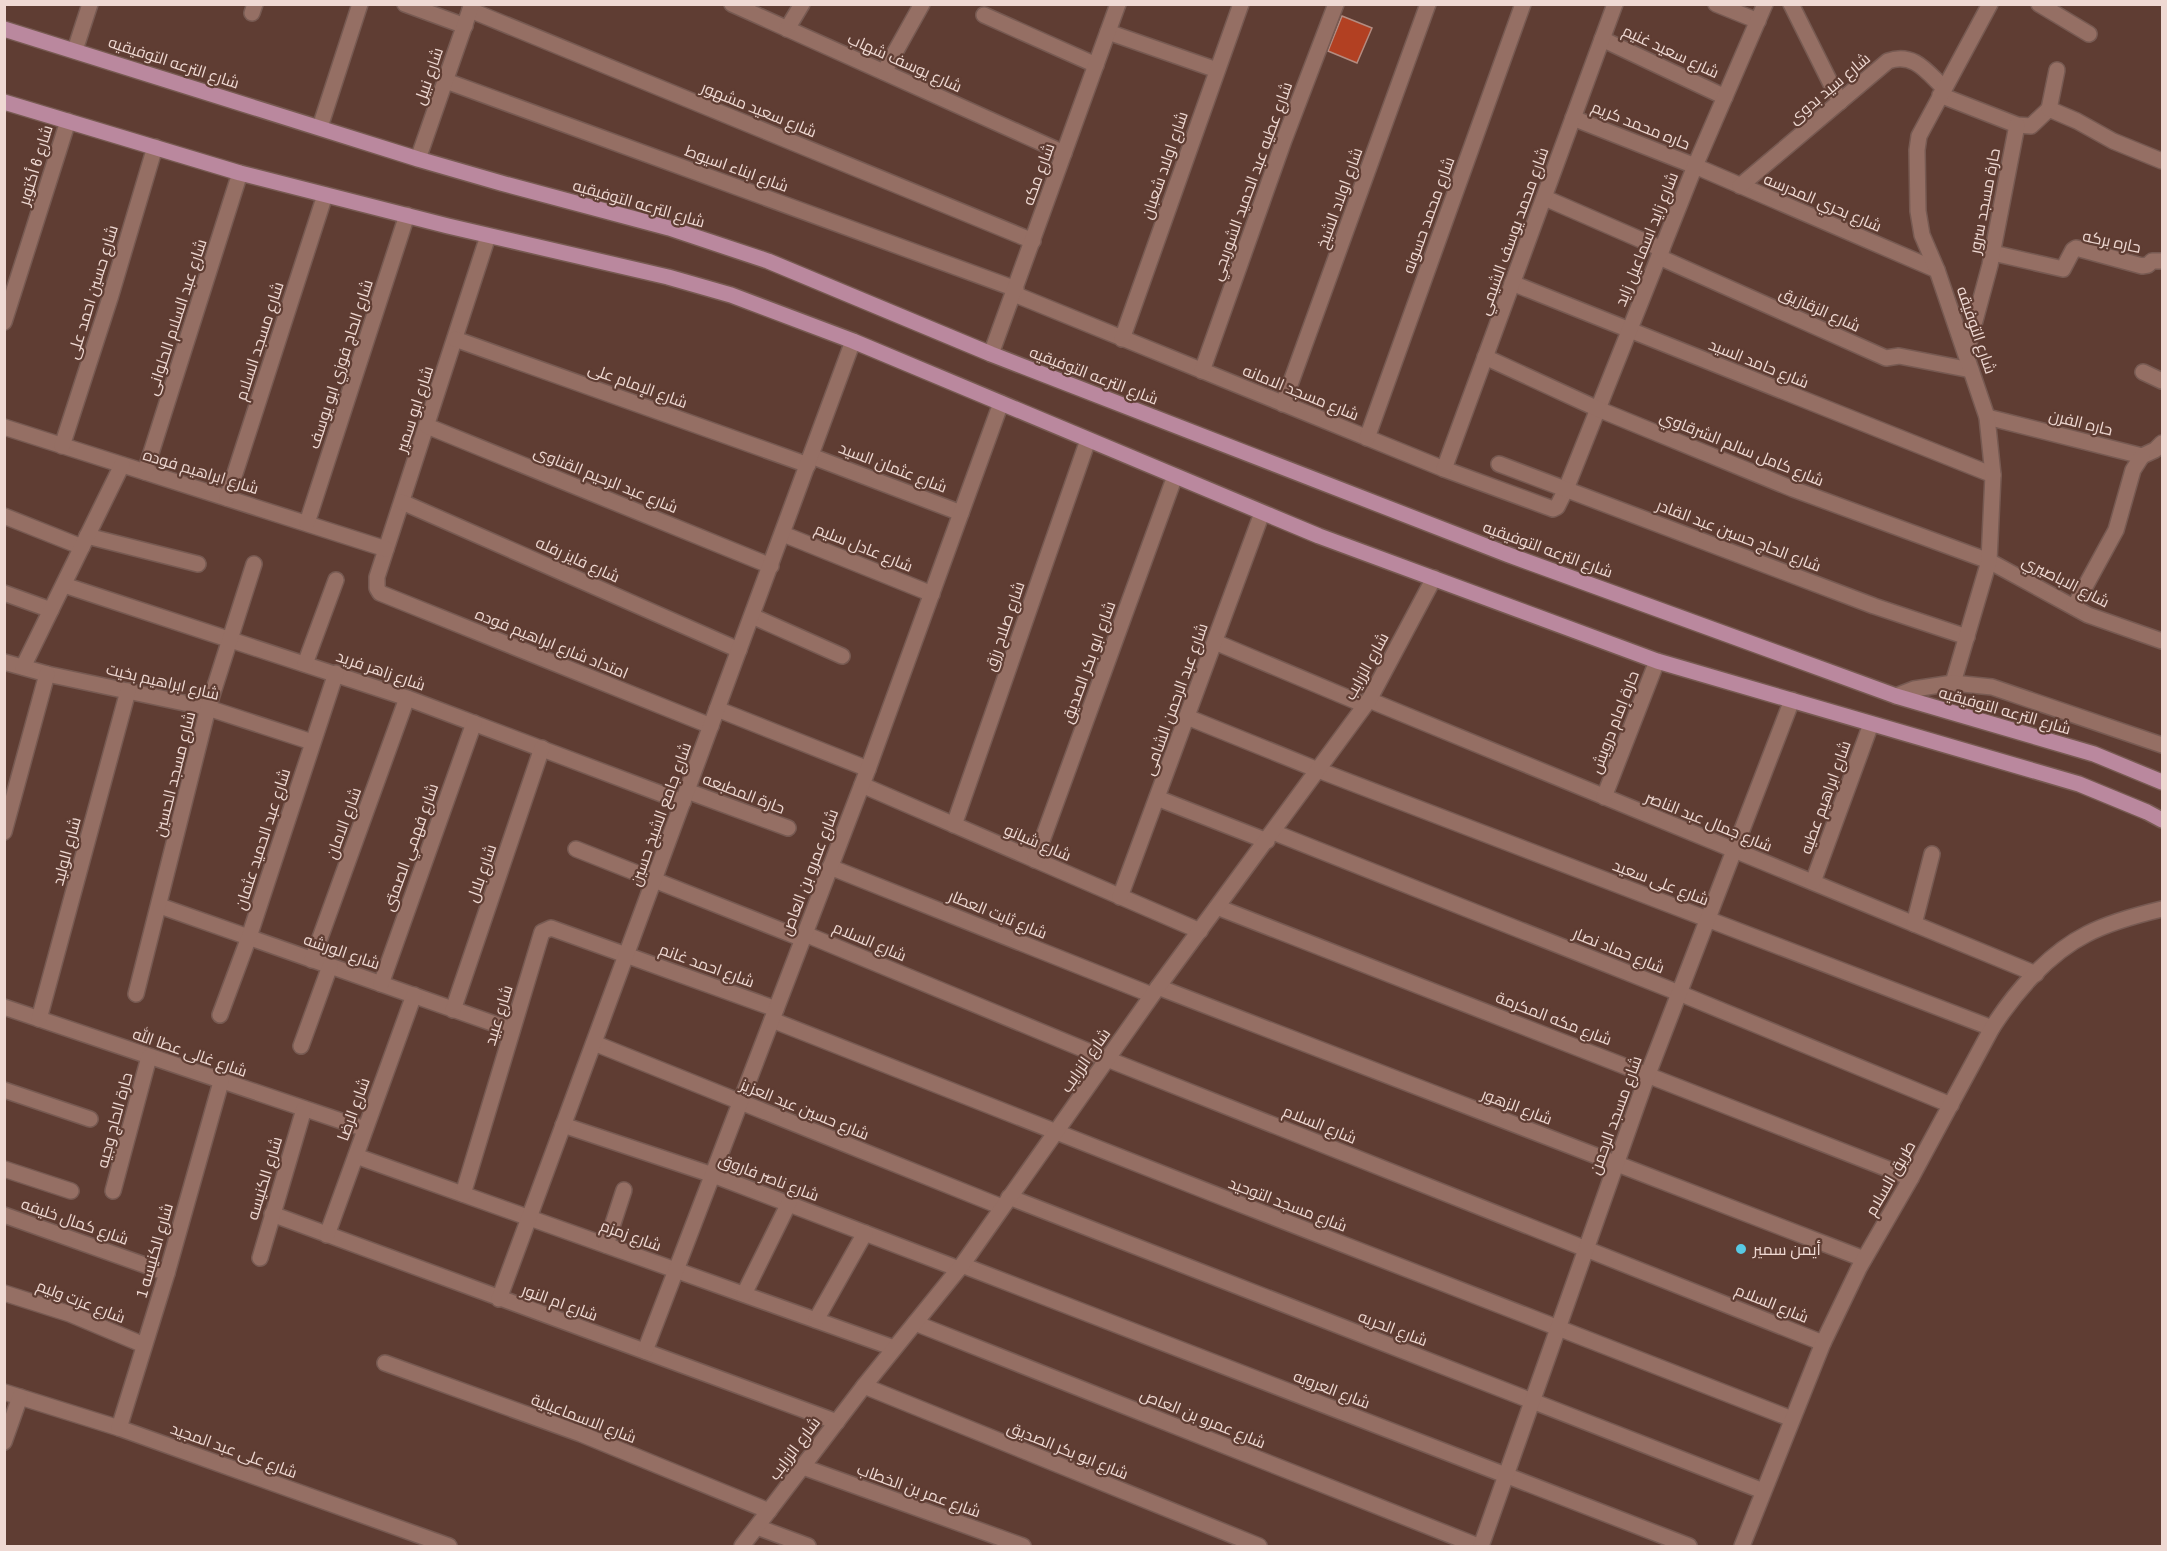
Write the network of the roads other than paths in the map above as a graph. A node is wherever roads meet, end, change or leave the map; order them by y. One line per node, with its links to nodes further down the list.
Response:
1 (90, 4): 27 (street)
2 (360, 4): 41 (street)
3 (405, 4): 21 (street)
4 (732, 4): 23 (street, شارع يوسف شهاب)
5 (802, 4): 23 (street)
6 (922, 4): 31 (street)
7 (1118, 4): 24 (street, شارع مكه)
8 (1241, 4): 29 (street, شارع اولاد شعبان)
9 (1336, 4): 69 (street, شارع عطيه عبد الحميد الشوربجي)
10 (1428, 4): 73 (street, شارع اولاد الشيخ)
11 (1524, 4): 78 (street, شارع محمد حسونه)
12 (1615, 4): 26 (street, شارع محمد يوسف الشيمي)
13 (1716, 4): 20 (street)
14 (1765, 4): 20 (street, شارع زايد اسماعيل زايد)
15 (1791, 4): 36 (street)
16 (1990, 4): 33 (street, شارع التوفيقه)
17 (2039, 4): 25 (street)
18 (471, 8): 21 (street, شارع نبيل); 53 (street, شارع سعيد مشهور)
19 (984, 15): 28 (street)
20 (1758, 21): 34 (street, شارع زايد اسماعيل زايد)
21 (465, 26): 32 (street, شارع نبيل)
22 (4, 29): 27 (main road, شارع الترعه التوفيقيه)
23 (787, 29): 31 (street, شارع يوسف شهاب)
24 (1108, 32): 28 (street, شارع مكه); 29 (street)
25 (2089, 34)
26 (1602, 39): 34 (street, شارع سعيد غنيم); 38 (street, شارع محمد يوسف الشيمي)
27 (75, 50): 41 (main road, شارع الترعه التوفيقيه)
28 (1096, 65): 43 (street, شارع مكه)
29 (1217, 70): 63 (street, شارع اولاد شعبان)
30 (2057, 70): 37 (street)
31 (884, 72): 43 (street, شارع يوسف شهاب)
32 (446, 81): 44 (street, شارع نبيل); 59 (street, شارع ابناء اسيوط)
33 (1942, 92): 36 (street, شارع سيد بدوى); 40 (street); 57 (street, شارع التوفيقه)
34 (1725, 97): 46 (street, شارع زايد اسماعيل زايد)
35 (4, 102): 39 (main road)
36 (1840, 102): 48 (street, شارع سيد بدوى)
37 (2049, 109): 40 (street); 45 (street)
38 (1574, 118): 46 (street, حاره محمد كريم); 50 (street, شارع محمد يوسف الشيمي)
39 (68, 121): 42 (main road); 60 (street, شارع 6 أكتوبر)
40 (2018, 125): 55 (street, حارة مسجد سرور)
41 (320, 127): 44 (main road, شارع الترعه التوفيقيه)
42 (155, 147): 47 (main road); 81 (street, شارع حسين احمد على)
43 (1064, 153): 53 (street, شارع مكه)
44 (418, 159): 65 (main road, شارع الترعه التوفيقيه)
45 (2163, 161)
46 (1695, 166): 48 (street, شارع بحري المدرسه); 54 (street, شارع زايد اسماعيل زايد)
47 (240, 173): 49 (main road); 87 (street, شارع عبد السلام الحلوانى)
48 (1740, 186): 57 (street, شارع بحري المدرسه)
49 (325, 195): 51 (main road); 91 (street, شارع مسجد السلام)
50 (1545, 198): 54 (street, شارع الزقازيق); 58 (street, شارع محمد يوسف الشيمي)
51 (407, 216): 52 (main road); 96 (street, شارع الحاج فوزي ابو يوسف)
52 (488, 236): 62 (street, شارع ابو سمير); 64 (main road)
53 (1033, 241): 59 (street, شارع مكه)
54 (1661, 253): 61 (street, شارع زايد اسماعيل زايد); 68 (street, شارع الزقازيق)
55 (1993, 253): 56 (street, حاره بركه); 66 (street, حارة مسجد سرور)
56 (2163, 261)
57 (1937, 270): 66 (street, شارع التوفيقه)
58 (1512, 283): 61 (street, شارع حامد السيد); 67 (street, شارع محمد يوسف الشيمي)
59 (1015, 292): 63 (street, شارع مسجد الامانه); 65 (street, شارع مكه)
60 (4, 322)
61 (1629, 331): 74 (street, شارع زايد اسماعيل زايد); 88 (street, شارع حامد السيد)
62 (455, 339): 76 (street, شارع ابو سمير); 83 (street, شارع الإمام على)
63 (1122, 339): 69 (street, شارع مسجد الامانه)
64 (853, 341): 72 (main road); 83 (street, شارع جامع الشيخ حسين)
65 (991, 354): 127 (main road, شارع الترعه التوفيقيه)
66 (1966, 354): 68 (street, شارع التوفيقه)
67 (1485, 357): 74 (street, شارع كامل سالم الشرقاوي); 86 (street, شارع محمد يوسف الشيمي)
68 (1971, 370): 75 (street, شارع التوفيقه)
69 (1202, 371): 73 (street, شارع مسجد الامانه)
70 (2143, 372): 71 (street)
71 (2163, 381)
72 (1001, 403): 79 (main road); 93 (street, شارع عمرو بن العاص)
73 (1283, 404): 78 (street, شارع مسجد الامانه)
74 (1598, 409): 90 (street, شارع زايد اسماعيل زايد); 100 (street, شارع كامل سالم الشرقاوي)
75 (1987, 417): 82 (street, حاره الفرن); 88 (street, شارع التوفيقه)
76 (427, 426): 92 (street, شارع ابو سمير); 103 (street, شارع عبد الرحيم القناوى)
77 (4, 427): 81 (street, شارع ابراهيم فوده)
78 (1367, 438): 86 (street, شارع مسجد الامانه)
79 (1088, 440): 89 (main road); 148 (street, شارع صلاح رزق)
80 (2163, 443): 82 (street)
81 (62, 446): 85 (street, شارع ابراهيم فوده)
82 (2142, 456): 110 (street)
83 (810, 460): 93 (street, شارع عثمان السيد); 97 (street, شارع جامع الشيخ حسين)
84 (1499, 464): 90 (street, شارع الحاج حسين عبد القادر)
85 (122, 465): 87 (street, شارع ابراهيم فوده); 98 (street)
86 (1444, 469): 90 (street, شارع مسجد الامانه)
87 (145, 472): 91 (street, شارع ابراهيم فوده)
88 (1993, 475): 100 (street, شارع التوفيقه)
89 (1175, 476): 94 (main road); 155 (street, شارع ابو بكر الصديق)
90 (1566, 489): 113 (street, شارع الحاج حسين عبد القادر)
91 (227, 498): 96 (street, شارع ابراهيم فوده)
92 (402, 502): 99 (street, شارع ابو سمير); 117 (street, شارع فايز رفله)
93 (961, 513): 109 (street, شارع عمرو بن العاص)
94 (1263, 513): 104 (main road); 116 (street, شارع عبد الرحمن الشامى)
95 (4, 516): 98 (street)
96 (307, 523): 99 (street, شارع ابراهيم فوده)
97 (783, 534): 103 (street, شارع جامع الشيخ حسين); 109 (street, شارع عادل سليم)
98 (85, 542): 101 (street); 106 (street)
99 (386, 549): 108 (street, شارع ابو سمير)
100 (1989, 561): 110 (street, شارع الاباصيري); 113 (street, شارع التوفيقه)
101 (198, 564)
102 (254, 564): 114 (street, شارع مسجد الحسين)
103 (771, 566): 112 (street, شارع جامع الشيخ حسين)
104 (1434, 578): 119 (main road); 130 (street, شارع الزرايب)
105 (336, 580): 121 (street)
106 (64, 585): 111 (street); 114 (street, شارع زاهر فريد)
107 (4, 593): 111 (street)
108 (380, 593): 136 (street, امتداد شارع ابراهيم فوده)
109 (932, 594): 140 (street, شارع عمرو بن العاص)
110 (2074, 608): 115 (street, شارع الاباصيري)
111 (51, 610): 122 (street)
112 (752, 616): 117 (street, شارع جامع الشيخ حسين); 118 (street)
113 (1967, 638): 125 (street, شارع التوفيقه)
114 (229, 639): 121 (street, شارع زاهر فريد); 131 (street, شارع مسجد الحسين)
115 (2163, 641)
116 (1215, 642): 130 (street, شارع جمال عبد الناصر); 133 (street, شارع عبد الرحمن الشامى)
117 (739, 650): 132 (street, شارع جامع الشيخ حسين)
118 (842, 656)
119 (1657, 661): 129 (main road); 145 (street, حارة إمام درويش)
120 (4, 662): 122 (street, شارع ابراهيم بخيت)
121 (305, 664): 123 (street, شارع زاهر فريد)
122 (23, 667): 124 (street, شارع ابراهيم بخيت)
123 (336, 673): 128 (street, شارع زاهر فريد); 137 (street, شارع عبد الحميد عثمان)
124 (48, 674): 126 (street, شارع ابراهيم بخيت); 150 (street)
125 (1953, 683): 127 (street); 138 (street)
126 (128, 691): 131 (street, شارع ابراهيم بخيت); 181 (street, شارع الوليد)
127 (1896, 696): 142 (main road, شارع الترعه التوفيقيه)
128 (407, 698): 134 (street, شارع زاهر فريد); 169 (street, شارع الامان)
129 (1792, 700): 135 (main road); 153 (street, شارع مسجد الرحمن)
130 (1367, 703): 141 (street, شارع الزرايب); 145 (street, شارع جمال عبد الناصر)
131 (208, 708): 137 (street, شارع ابراهيم بخيت); 160 (street, شارع مسجد الحسين)
132 (717, 709): 136 (street, شارع جامع الشيخ حسين); 140 (street)
133 (1187, 717): 141 (street, شارع على سعيد); 146 (street, شارع عبد الرحمن الشامى)
134 (474, 723): 139 (street, شارع زاهر فريد); 172 (street, شارع فهمي الصمتى)
135 (1871, 724): 147 (main road); 158 (street, شارع ابراهيم عطيه)
136 (711, 726): 144 (street, شارع جامع الشيخ حسين)
137 (312, 742): 167 (street, شارع عبد الحميد عثمان)
138 (2163, 745)
139 (542, 748): 144 (street, شارع زاهر فريد); 178 (street, شارع بلال)
140 (868, 769): 143 (street, شارع عمرو بن العاص)
141 (1318, 770): 151 (street, شارع الزرايب); 163 (street, شارع على سعيد)
142 (2163, 782)
143 (862, 785): 148 (street, شارع شبانو); 156 (street, شارع عمرو بن العاص)
144 (685, 796): 149 (street, حارة المطبعه); 157 (street, شارع جامع الشيخ حسين)
145 (1604, 797): 153 (street, شارع جمال عبد الناصر)
146 (1157, 798): 151 (street, شارع حماد نصار); 159 (street, شارع عبد الرحمن الشامى)
147 (2163, 820)
148 (954, 825): 155 (street, شارع شبانو)
149 (788, 828)
150 (4, 832)
151 (1270, 836): 161 (street, شارع الزرايب); 174 (street, شارع حماد نصار)
152 (576, 849): 157 (street)
153 (1733, 850): 158 (street, شارع جمال عبد الناصر); 163 (street, شارع مسجد الرحمن)
154 (1932, 854): 164 (street)
155 (1035, 860): 159 (street, شارع شبانو)
156 (830, 867): 166 (street, شارع عمرو بن العاص); 173 (street, شارع ثابت العطار)
157 (654, 880): 166 (street); 168 (street, شارع جامع الشيخ حسين)
158 (1813, 882): 164 (street, شارع جمال عبد الناصر)
159 (1120, 897): 165 (street, شارع شبانو)
160 (160, 906): 167 (street, شارع الورشه); 175 (street, شارع مسجد الحسين)
161 (1217, 907): 165 (street, شارع الزرايب); 188 (street, شارع مكه المكرمة)
162 (2163, 909): 171 (street, طريق السلام)
163 (1707, 918): 174 (street, شارع مسجد الرحمن); 182 (street, شارع على سعيد)
164 (1914, 924): 171 (street, شارع جمال عبد الناصر)
165 (1200, 931): 173 (street, شارع الزرايب)
166 (804, 936): 179 (street, شارع عمرو بن العاص); 187 (street, شارع السلام)
167 (249, 937): 169 (street, شارع الورشه); 180 (street, شارع عبد الحميد عثمان)
168 (627, 955): 179 (street, شارع احمد غانم); 183 (street, شارع عبيد); 184 (street, شارع جامع الشيخ حسين)
169 (312, 960): 170 (street, شارع الورشه)
170 (330, 966): 172 (street, شارع الورشه); 185 (street)
171 (2036, 974): 182 (street, طريق السلام)
172 (381, 984): 176 (street, شارع الورشه)
173 (1155, 991): 187 (street, شارع الزرايب); 199 (street, شارع الزهور)
174 (1679, 993): 188 (street, شارع مسجد الرحمن); 192 (street, شارع حماد نصار)
175 (136, 994)
176 (414, 996): 178 (street, شارع الورشه); 196 (street, شارع الرضا)
177 (4, 1007): 181 (street, شارع غالى عطا الله)
178 (453, 1010): 183 (street, شارع الورشه)
179 (774, 1015): 191 (street, شارع عمرو بن العاص); 197 (street, شارع مسجد التوحيد)
180 (219, 1016)
181 (39, 1019): 186 (street, شارع غالى عطا الله)
182 (1992, 1028): 192 (street, طريق السلام)
183 (512, 1030): 206 (street, شارع عبيد)
184 (594, 1043): 191 (street, شارع حسين عبد العزيز); 195 (street, شارع جامع الشيخ حسين)
185 (302, 1046)
186 (149, 1057): 189 (street, شارع غالى عطا الله); 205 (street, حارة الحاج وجيه)
187 (1107, 1059): 197 (street, شارع الزرايب); 215 (street, شارع السلام)
188 (1648, 1074): 199 (street, شارع مسجد الرحمن); 202 (street, شارع مكه المكرمة)
189 (221, 1082): 193 (street, شارع غالى عطا الله); 220 (street, شارع الكنيسه 1)
190 (4, 1090): 194 (street)
191 (740, 1103): 201 (street, شارع عمرو بن العاص); 207 (street, شارع حسين عبد العزيز)
192 (1951, 1105): 202 (street, طريق السلام)
193 (304, 1109): 196 (street, شارع غالى عطا الله); 209 (street, شارع الكنيسه)
194 (90, 1119)
195 (563, 1125): 201 (street, شارع ناصر فاروق); 211 (street, شارع جامع الشيخ حسين)
196 (365, 1129): 198 (street, شارع الرضا)
197 (1056, 1134): 207 (street, شارع الزرايب); 226 (street, شارع مسجد التوحيد)
198 (356, 1156): 206 (street, شارع زمزم); 213 (street, شارع الرضا)
199 (1616, 1164): 215 (street, شارع مسجد الرحمن); 217 (street, شارع الزهور)
200 (4, 1169): 204 (street)
201 (713, 1175): 208 (street, شارع ناصر فاروق); 219 (street, شارع عمرو بن العاص)
202 (1911, 1178): 217 (street, طريق السلام)
203 (624, 1190): 214 (street)
204 (71, 1191)
205 (113, 1191)
206 (463, 1194): 211 (street, شارع زمزم)
207 (1006, 1202): 218 (street, شارع الزرايب); 235 (street, شارع الحريه)
208 (789, 1203): 212 (street, شارع ناصر فاروق); 222 (street)
209 (272, 1214): 213 (street, شارع ام النور); 216 (street, شارع الكنيسه)
210 (4, 1215): 220 (street, شارع كمال خليفه)
211 (529, 1218): 214 (street, شارع زمزم); 223 (street, شارع جامع الشيخ حسين)
212 (865, 1233): 218 (street, شارع ناصر فاروق); 224 (street)
213 (327, 1235): 223 (street, شارع ام النور)
214 (606, 1245): 219 (street, شارع زمزم)
215 (1586, 1249): 226 (street, شارع مسجد الرحمن); 227 (street, شارع السلام)
216 (260, 1258)
217 (1864, 1259): 227 (street, طريق السلام)
218 (960, 1267): 225 (street, شارع الزرايب); 241 (street, شارع العروبه)
219 (676, 1270): 222 (street, شارع زمزم); 230 (street, شارع عمرو بن العاص)
220 (167, 1273): 228 (street, شارع الكنيسه 1)
221 (4, 1293): 228 (street, شارع عزت وليم)
222 (744, 1294): 224 (street, شارع زمزم)
223 (499, 1299): 230 (street, شارع ام النور)
224 (816, 1320): 229 (street, شارع زمزم)
225 (915, 1323): 229 (street, شارع الزرايب); 250 (street, شارع عمرو بن العاص)
226 (1559, 1327): 235 (street, شارع مسجد الرحمن); 236 (street, شارع مسجد التوحيد)
227 (1823, 1343): 236 (street, طريق السلام)
228 (144, 1346): 238 (street, شارع الكنيسه 1)
229 (894, 1348): 232 (street, شارع الزرايب)
230 (645, 1351): 237 (street, شارع ام النور)
231 (385, 1363): 243 (street, شارع الاسماعيلية)
232 (864, 1386): 237 (street, شارع الزرايب); 249 (street, شارع ابو بكر الصديق)
233 (4, 1392): 234 (street, شارع على عبد المجيد)
234 (20, 1397): 238 (street, شارع على عبد المجيد); 239 (street)
235 (1532, 1401): 241 (street, شارع مسجد الرحمن); 242 (street, شارع الحريه)
236 (1792, 1419): 242 (street, طريق السلام)
237 (837, 1422): 240 (street, شارع الزرايب)
238 (119, 1428): 245 (street, شارع على عبد المجيد)
239 (4, 1442)
240 (803, 1467): 243 (street, شارع الزرايب); 248 (street, شارع عمر بن الخطاب)
241 (1506, 1475): 250 (street, شارع مسجد الرحمن); 251 (street, شارع العروبه)
242 (1763, 1491): 252 (street, طريق السلام)
243 (769, 1511): 244 (street, شارع الزرايب)
244 (757, 1527): 246 (street, شارع الزرايب); 247 (street)
245 (449, 1546)
246 (742, 1546)
247 (808, 1546)
248 (1023, 1546)
249 (1259, 1546)
250 (1480, 1546)
251 (1689, 1546)
252 (1742, 1546)

